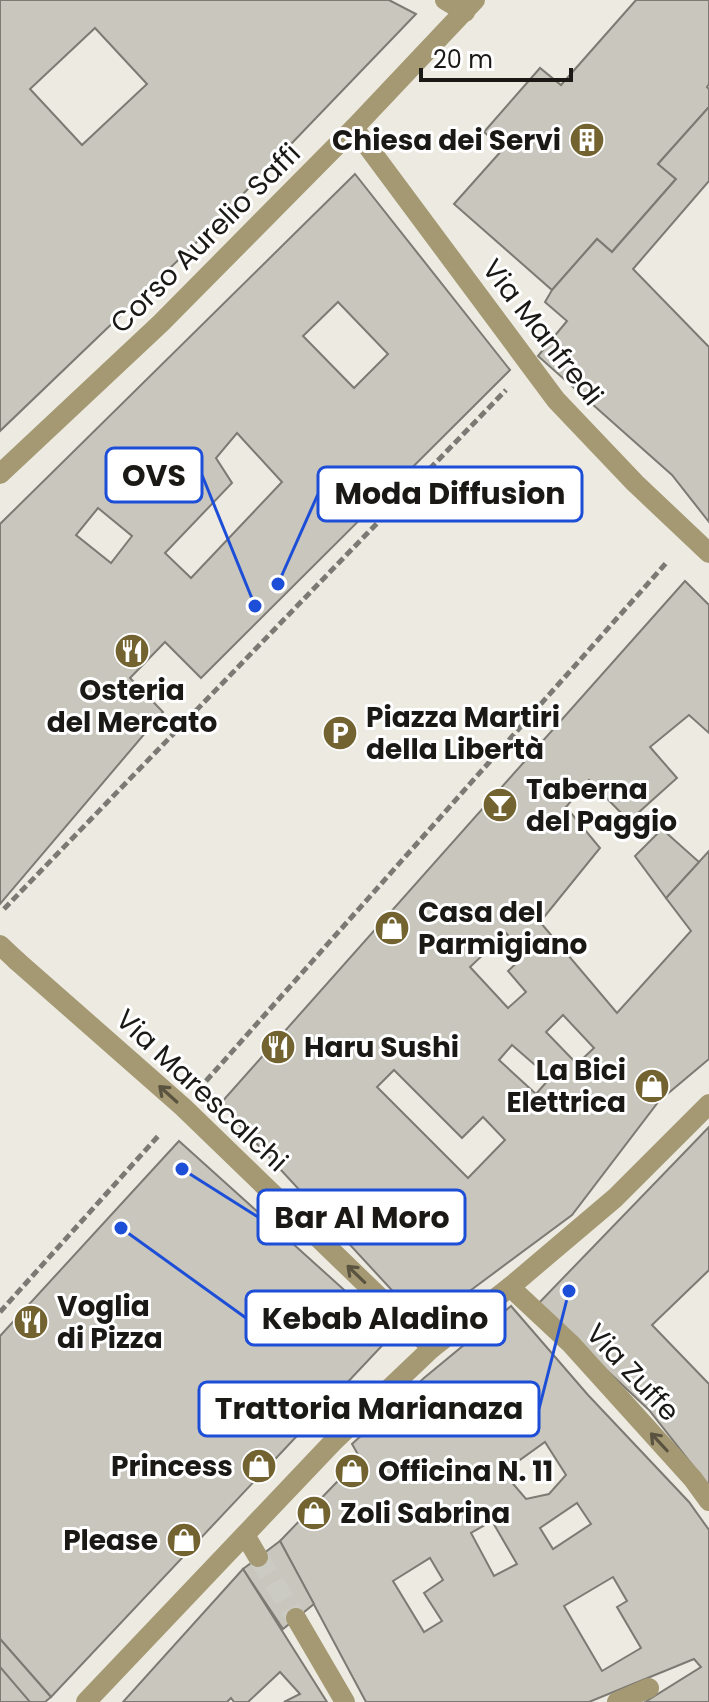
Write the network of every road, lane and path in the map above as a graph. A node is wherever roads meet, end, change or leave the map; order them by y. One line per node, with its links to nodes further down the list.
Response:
1 (445, 0): 2 (street)
2 (470, 6): 3 (street, Corso Aurelio Saffi)
3 (354, 128): 4 (street, Via Manfredi); 5 (street, Corso Aurelio Saffi)
4 (529, 366): 6 (street, Via Manfredi); 8 (path)
5 (0, 474)
6 (691, 534): 7 (street, Via Manfredi); 11 (path)
7 (709, 553)
8 (0, 913)
9 (0, 945): 11 (street, Via Marescalchi, one-way to 9)
10 (709, 1104): 12 (street)
11 (183, 1107): 13 (path); 14 (street, Via Marescalchi, one-way to 11)
12 (510, 1287): 14 (street); 15 (street, Via Zuffe, one-way to 12)
13 (0, 1312)
14 (432, 1348): 16 (street)
15 (709, 1501)
16 (245, 1535): 17 (street); 20 (street)
17 (258, 1557)
18 (296, 1618): 21 (street)
19 (649, 1688): 22 (street)
20 (86, 1702)
21 (345, 1702)
22 (617, 1702)

